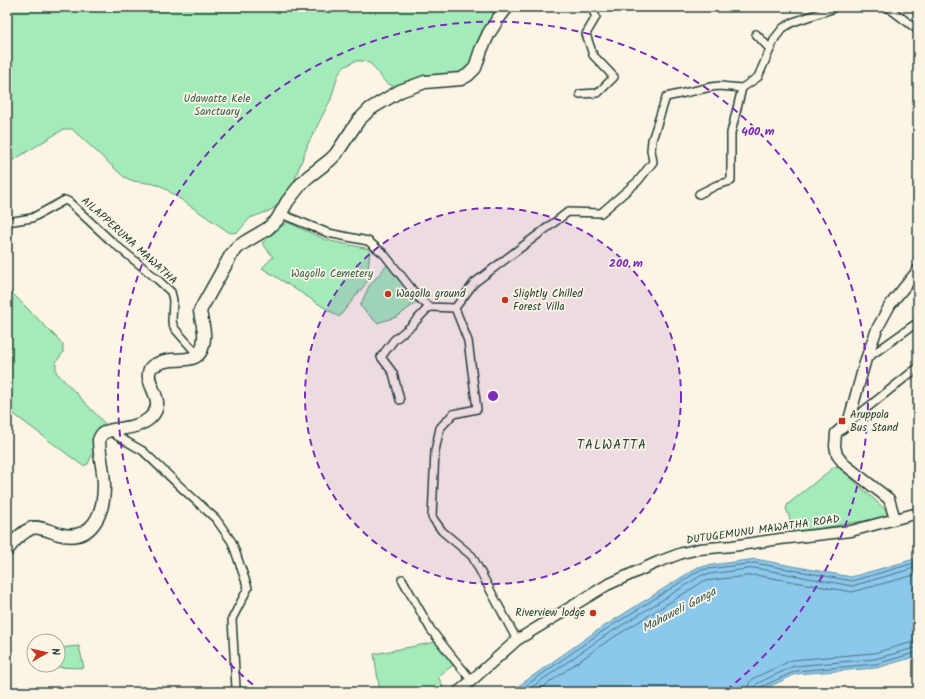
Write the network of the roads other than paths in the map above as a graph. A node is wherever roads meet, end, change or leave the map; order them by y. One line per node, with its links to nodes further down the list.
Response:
1 (507, 7): 11 (main road)
2 (590, 7): 9 (street)
3 (833, 7): 7 (street)
4 (888, 7): 5 (street)
5 (918, 30)
6 (756, 34): 7 (street)
7 (770, 49): 8 (street)
8 (742, 88): 10 (street); 15 (street)
9 (580, 94)
10 (699, 194)
11 (281, 214): 14 (street); 17 (main road)
12 (7, 222): 17 (street, AILAPPERUMA MAWATHA)
13 (918, 270): 18 (street)
14 (429, 307): 15 (street); 20 (street)
15 (455, 308): 27 (street)
16 (918, 322): 18 (street)
17 (198, 356): 22 (main road)
18 (866, 359): 21 (street)
19 (918, 368): 21 (street)
20 (400, 400)
21 (848, 423): 24 (street)
22 (110, 430): 25 (main road); 29 (street)
23 (918, 513): 24 (street, DUTUGEMUNU MAWATHA ROAD)
24 (895, 519): 27 (street, DUTUGEMUNU MAWATHA ROAD)
25 (7, 550)
26 (402, 579): 28 (street)
27 (517, 640): 28 (street, DUTUGEMUNU MAWATHA ROAD)
28 (472, 680): 30 (street, DUTUGEMUNU MAWATHA ROAD)
29 (239, 692)
30 (458, 692)

